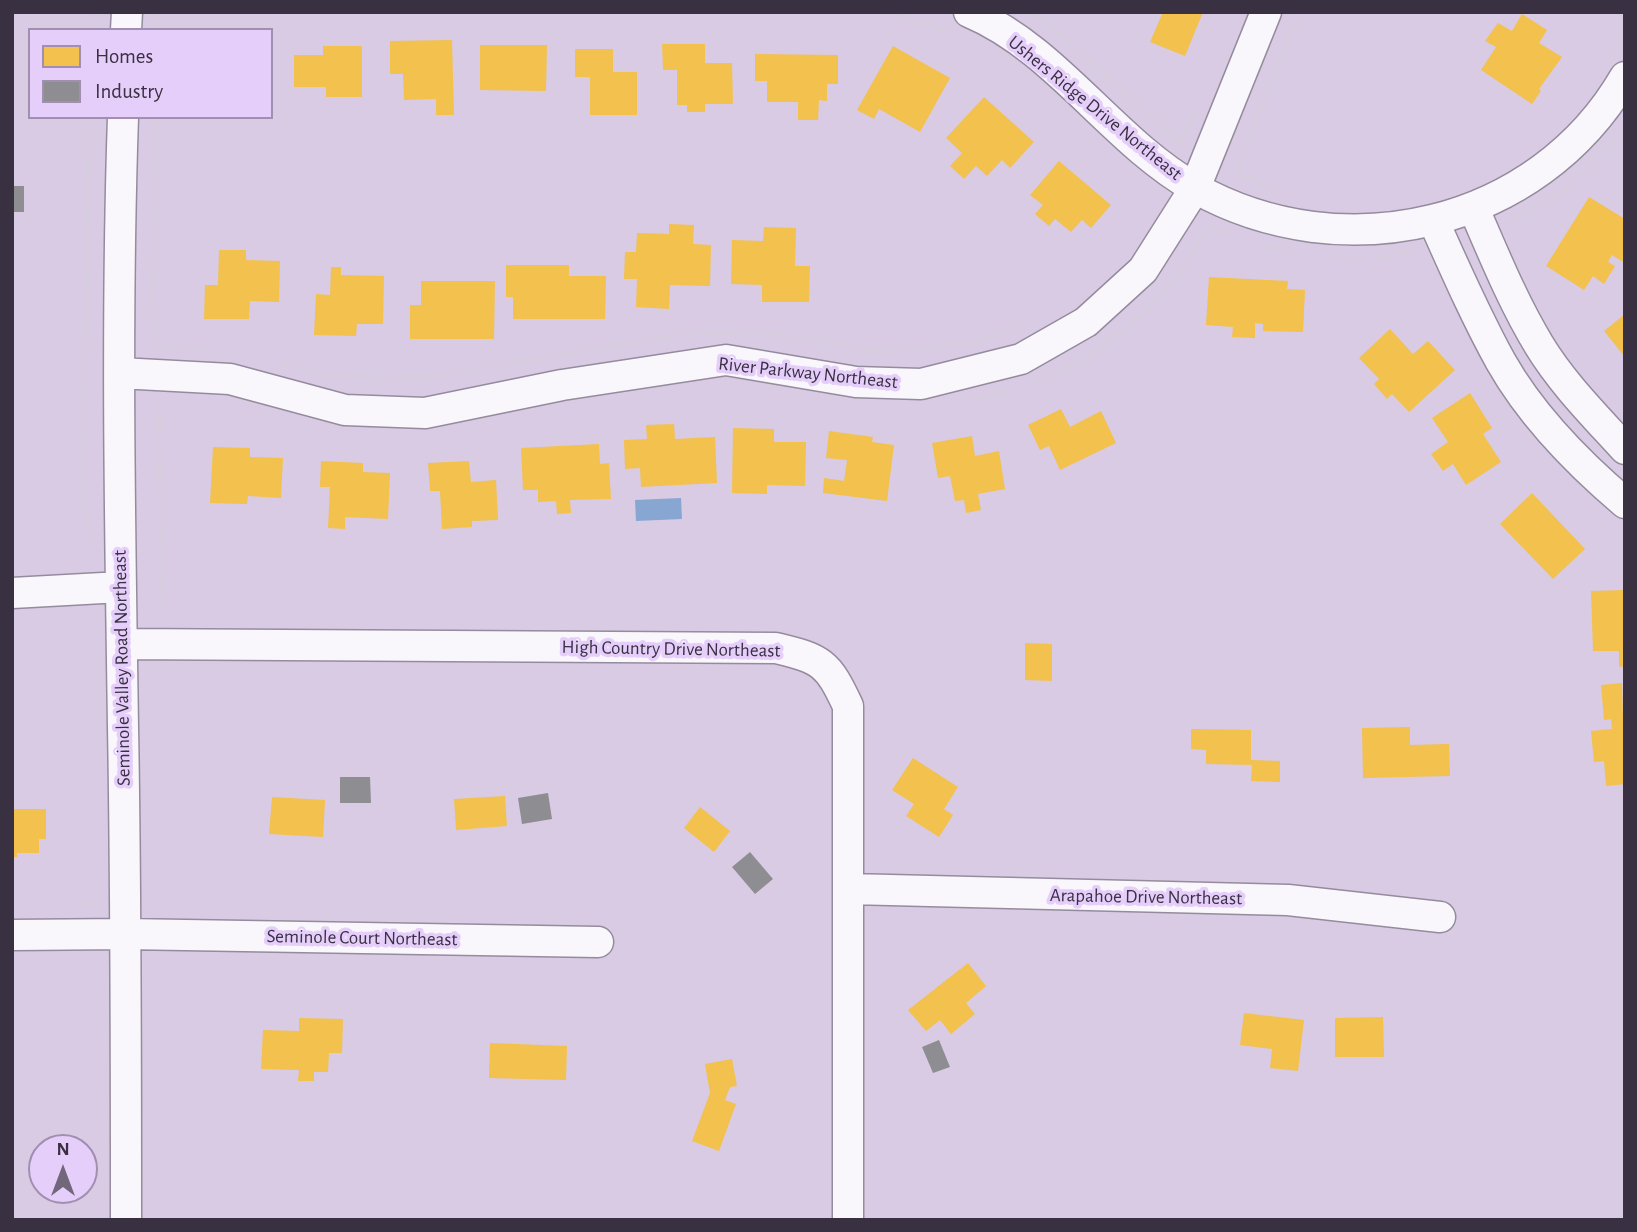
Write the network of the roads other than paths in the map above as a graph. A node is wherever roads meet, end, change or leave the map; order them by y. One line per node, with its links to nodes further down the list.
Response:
1 (1266, 12): 5 (street, River Parkway Northeast)
2 (965, 24): 5 (street, Ushers Ridge Drive Northeast)
3 (1613, 72): 6 (street, Ushers Ridge Drive Northeast)
4 (123, 119): 8 (street, Seminole Valley Road Northeast)
5 (1195, 188): 7 (street, Ushers Ridge Drive Northeast); 8 (street, River Parkway Northeast)
6 (1474, 209): 7 (street, Ushers Ridge Drive Northeast); 9 (street)
7 (1434, 222): 10 (street)
8 (120, 373): 11 (street, Seminole Valley Road Northeast)
9 (1625, 449)
10 (1625, 503)
11 (107, 588): 12 (street); 13 (street, Seminole Valley Road Northeast)
12 (12, 593)
13 (122, 644): 14 (street, High Country Drive Northeast); 16 (street, Seminole Valley Road Northeast)
14 (850, 889): 15 (street, Arapahoe Drive Northeast); 20 (street, High Country Drive Northeast)
15 (1440, 916)
16 (126, 934): 17 (street, Seminole Court Northeast); 18 (street, Seminole Court Northeast); 19 (street, Seminole Valley Road Northeast)
17 (12, 935)
18 (598, 942)
19 (126, 1220)
20 (848, 1220)

